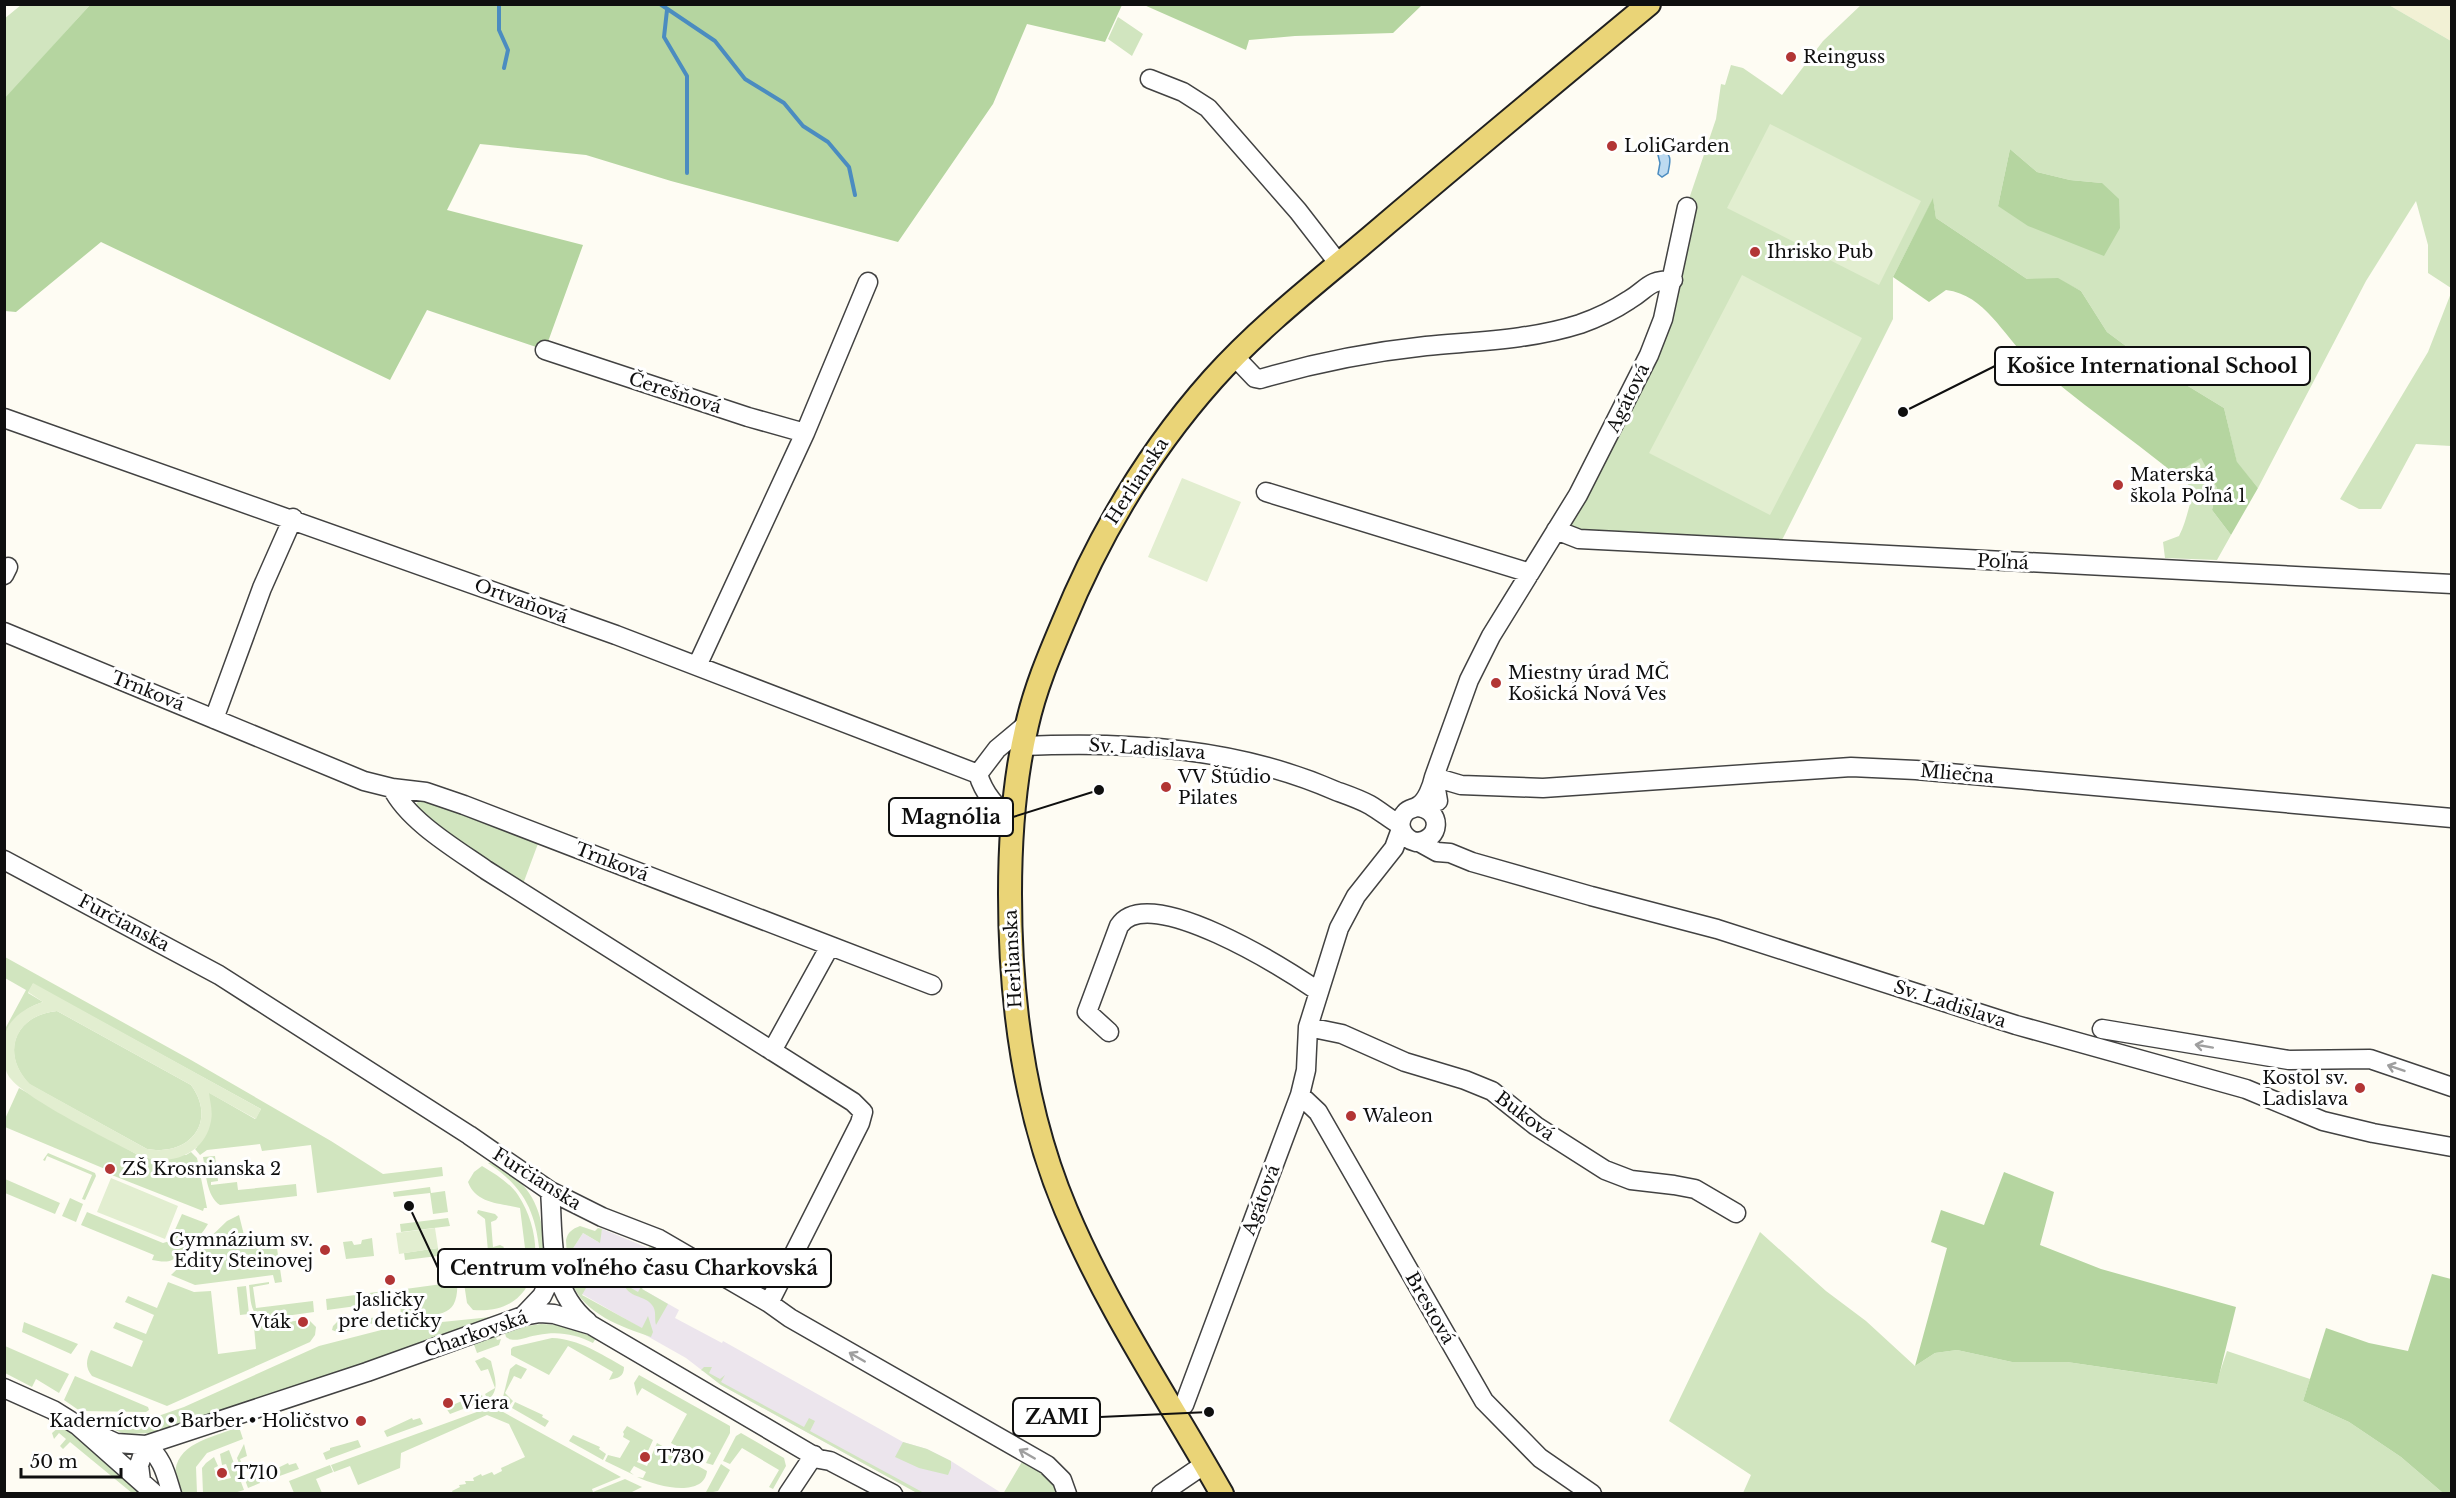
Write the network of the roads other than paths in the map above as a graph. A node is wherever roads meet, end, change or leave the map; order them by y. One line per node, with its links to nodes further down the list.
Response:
1 (1648, 4): 4 (main road, Herlianska)
2 (1150, 79): 4 (street)
3 (1687, 207): 5 (street, Agátová)
4 (1339, 264): 8 (main road, Herlianska)
5 (1672, 280): 8 (street); 13 (street, Agátová)
6 (868, 282): 10 (street)
7 (545, 350): 10 (street, Čerešňová)
8 (1234, 357): 19 (main road, Herlianska)
9 (4, 418): 12 (street, Ortvaňová)
10 (805, 433): 17 (street)
11 (1266, 492): 14 (street)
12 (293, 519): 17 (street, Ortvaňová); 18 (street)
13 (1556, 530): 14 (street, Agátová); 15 (street, Poľná)
14 (1530, 573): 22 (street, Agátová)
15 (2451, 584)
16 (4, 632): 18 (street, Trnková)
17 (696, 666): 21 (street, Ortvaňová)
18 (214, 719): 24 (street, Trnková)
19 (1027, 724): 20 (main road, Herlianska); 21 (street)
20 (1023, 746): 25 (street, Sv. Ladislava); 28 (main road, Herlianska)
21 (978, 774): 28 (street)
22 (1434, 777): 23 (street, Mliečna); 26 (street, Agátová); 29 (street)
23 (1461, 785): 27 (street, Mliečna); 29 (street)
24 (392, 788): 31 (street, Trnková); 37 (street)
25 (1370, 805): 26 (street); 29 (street)
26 (1414, 808): 29 (street, Agátová); 29 (street)
27 (2451, 818)
28 (1011, 821): 53 (main road, Herlianska)
29 (1420, 827): 33 (street, Agátová); 40 (street, Sv. Ladislava)
30 (4, 860): 41 (street, Furčianska)
31 (830, 946): 32 (street, Trnková); 37 (street)
32 (932, 985)
33 (1318, 991): 34 (street, Agátová); 36 (street)
34 (1308, 1027): 39 (street, Agátová); 42 (street, Buková)
35 (2102, 1029): 38 (street, one-way to 35)
36 (1108, 1032)
37 (772, 1051): 44 (street)
38 (2451, 1087)
39 (1300, 1095): 48 (street, Agátová); 64 (street, Brestová)
40 (2451, 1147)
41 (550, 1191): 43 (street); 44 (street, Furčianska)
42 (1736, 1213)
43 (554, 1290): 45 (street); 45 (street); 46 (street)
44 (769, 1303): 61 (street, Furčianska, one-way to 44)
45 (546, 1313): 46 (street); 50 (street, Charkovská)
46 (591, 1325): 52 (street)
47 (4, 1388): 49 (street)
48 (1184, 1405)
49 (77, 1425): 51 (street, Charkovská); 55 (street)
50 (184, 1433): 51 (street, Charkovská); 54 (street)
51 (146, 1445): 54 (street); 55 (street)
52 (817, 1457): 58 (street); 59 (street); 60 (street)
53 (1205, 1464): 62 (street); 63 (main road, Herlianska)
54 (166, 1473): 57 (street)
55 (141, 1481): 56 (street)
56 (155, 1494)
57 (172, 1494)
58 (788, 1494)
59 (867, 1494)
60 (893, 1494)
61 (1066, 1494)
62 (1161, 1494)
63 (1222, 1494)
64 (1592, 1494)

